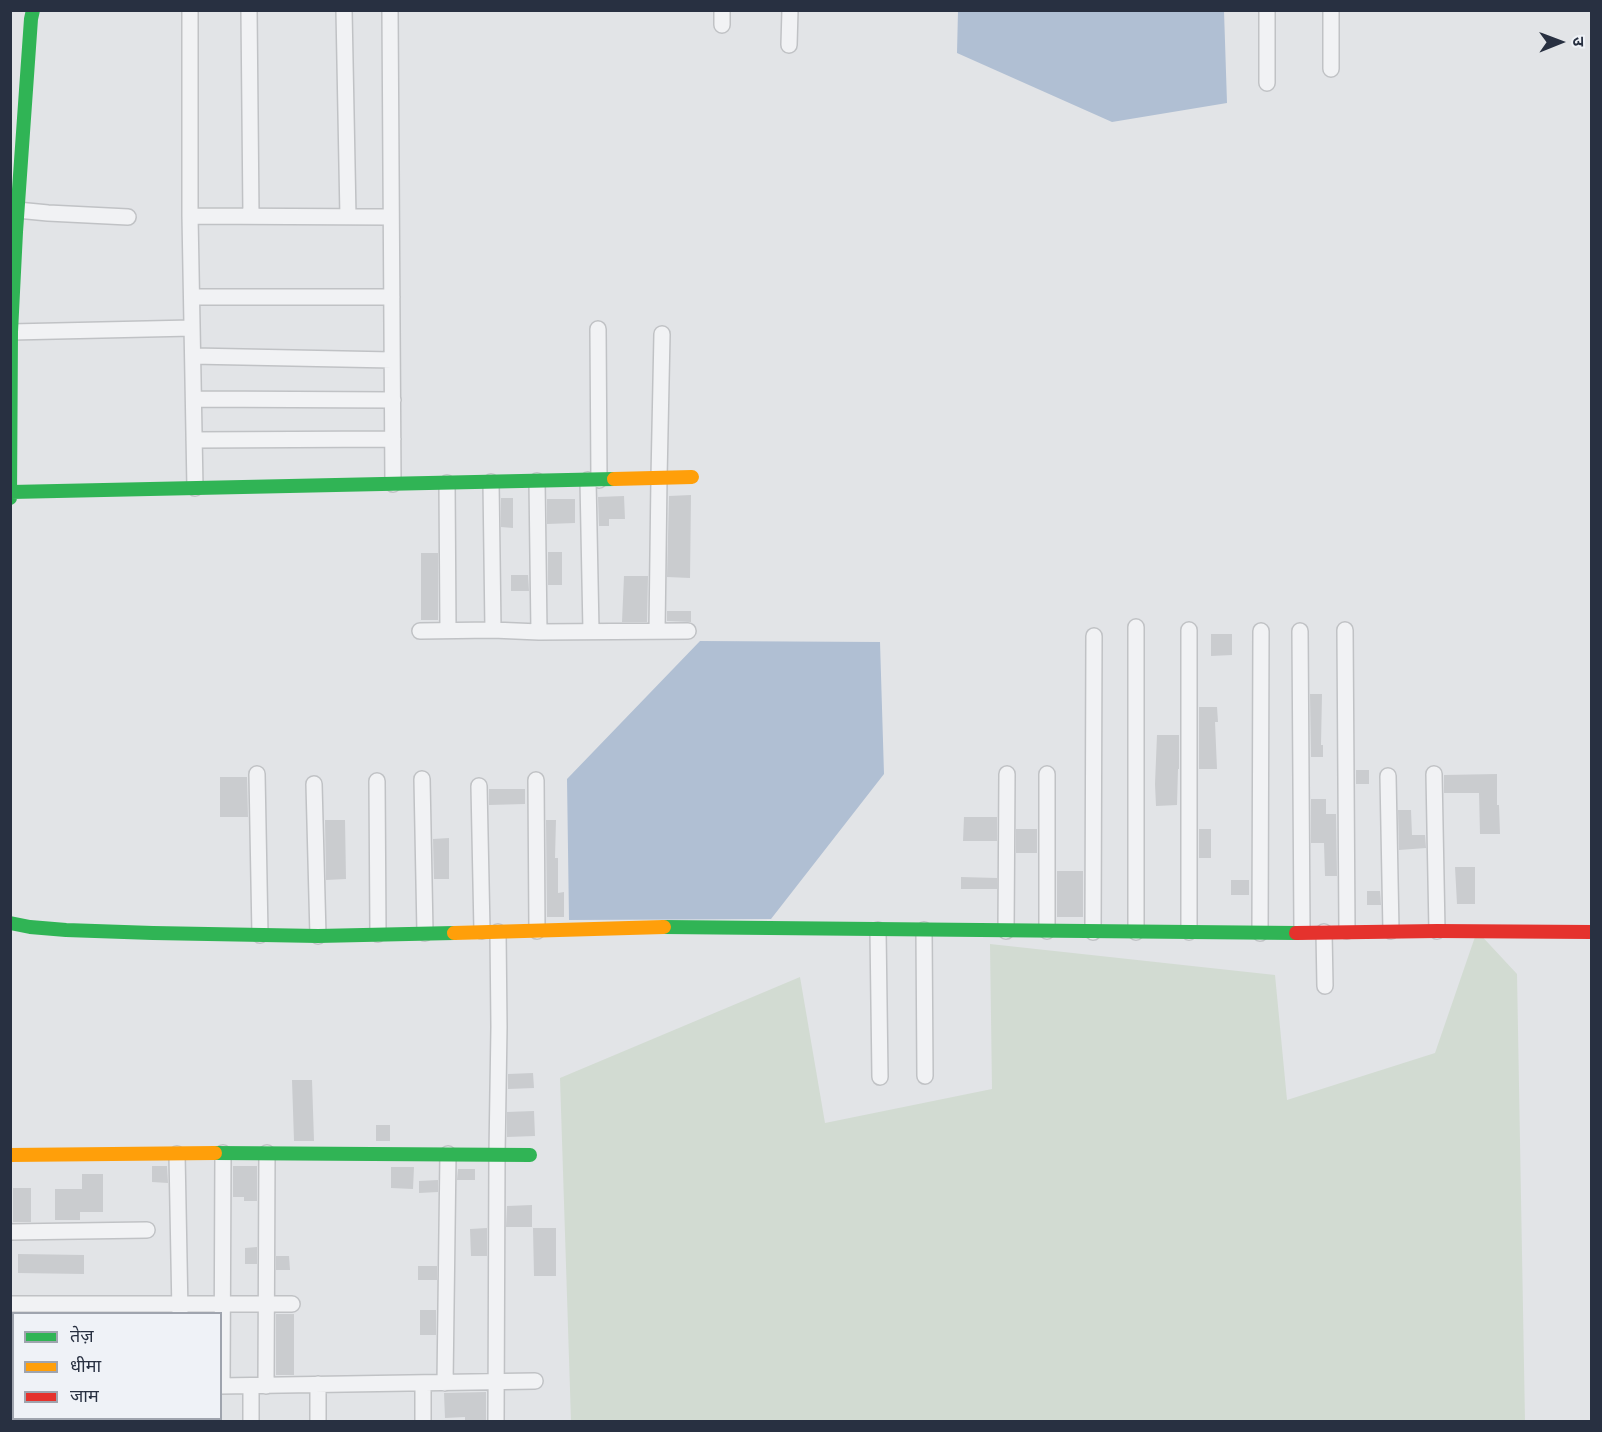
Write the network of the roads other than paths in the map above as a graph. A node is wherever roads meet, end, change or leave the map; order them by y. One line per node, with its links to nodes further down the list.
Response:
1 (33, 10): 12 (street)
2 (190, 10): 13 (street)
3 (249, 10): 14 (street)
4 (344, 10): 16 (street)
5 (390, 10): 17 (street)
6 (789, 10): 9 (street)
7 (1267, 10): 11 (street)
8 (1332, 10): 10 (street)
9 (789, 45)
10 (1331, 69)
11 (1267, 83)
12 (17, 210): 15 (street); 22 (street)
13 (190, 216): 14 (street); 18 (street)
14 (251, 216): 16 (street)
15 (128, 217)
16 (348, 217): 17 (street)
17 (391, 217): 19 (street)
18 (192, 297): 19 (street); 20 (street)
19 (392, 297): 25 (street)
20 (192, 328): 22 (street); 24 (street)
21 (598, 329): 32 (street)
22 (11, 332): 38 (street)
23 (662, 334): 31 (street)
24 (193, 356): 25 (street); 26 (street)
25 (392, 360): 27 (street)
26 (194, 399): 27 (street); 29 (street)
27 (393, 400): 28 (street)
28 (393, 439): 29 (street); 36 (street)
29 (194, 440): 37 (street)
30 (692, 477): 31 (street)
31 (658, 478): 32 (street); 47 (street)
32 (593, 480): 33 (street); 46 (street)
33 (537, 481): 34 (street); 51 (street)
34 (491, 482): 35 (street); 42 (street)
35 (447, 483): 36 (street); 41 (street)
36 (393, 484): 37 (street)
37 (195, 488): 38 (street)
38 (11, 492): 39 (street)
39 (10, 498)
40 (1136, 627): 76 (street)
41 (448, 630): 42 (street); 45 (street)
42 (494, 630): 51 (street)
43 (1188, 630): 77 (street)
44 (1345, 630): 71 (street)
45 (420, 631)
46 (591, 631): 47 (street); 51 (street)
47 (657, 631): 48 (street)
48 (688, 631)
49 (1261, 631): 81 (street)
50 (1300, 631): 70 (street)
51 (539, 632)
52 (1094, 636): 75 (street)
53 (257, 774): 83 (street)
54 (1007, 774): 68 (street)
55 (1047, 774): 69 (street)
56 (1434, 774): 73 (street)
57 (1388, 776): 72 (street)
58 (422, 779): 80 (street)
59 (536, 780): 67 (street)
60 (377, 781): 82 (street)
61 (314, 784): 84 (street)
62 (479, 786): 66 (street)
63 (10, 923): 83 (street)
64 (878, 930): 65 (street); 67 (street); 87 (street)
65 (924, 930): 68 (street); 86 (street)
66 (482, 931): 74 (street); 80 (street)
67 (537, 931): 74 (street)
68 (1006, 931): 69 (street)
69 (1047, 931): 75 (street)
70 (1302, 931): 78 (street); 81 (street)
71 (1347, 931): 72 (street); 78 (street)
72 (1391, 931): 73 (street)
73 (1437, 931): 79 (street)
74 (498, 932): 92 (street)
75 (1093, 932): 76 (street)
76 (1136, 932): 77 (street)
77 (1189, 932): 81 (street)
78 (1324, 932): 85 (street)
79 (1592, 932)
80 (425, 933): 82 (street)
81 (1260, 933)
82 (378, 934): 84 (street)
83 (260, 935): 84 (street)
84 (318, 936)
85 (1325, 986)
86 (925, 1076)
87 (880, 1077)
88 (224, 1153): 89 (street); 90 (street); 99 (street)
89 (267, 1153): 91 (street); 100 (street)
90 (177, 1154): 93 (street); 101 (street)
91 (448, 1154): 92 (street); 106 (street)
92 (497, 1154): 94 (street); 104 (street)
93 (10, 1155)
94 (530, 1155)
95 (147, 1230): 96 (street)
96 (10, 1232)
97 (10, 1304): 101 (street)
98 (292, 1304): 100 (street)
99 (222, 1305): 100 (street); 101 (street); 102 (street)
100 (266, 1305): 109 (street)
101 (180, 1309)
102 (222, 1312)
103 (534, 1381): 104 (street)
104 (496, 1382): 106 (street); 113 (street)
105 (423, 1383): 106 (street); 107 (street); 112 (street)
106 (446, 1383)
107 (318, 1384): 109 (street); 111 (street)
108 (222, 1386): 109 (street)
109 (259, 1386): 110 (street)
110 (251, 1422)
111 (318, 1422)
112 (423, 1422)
113 (496, 1422)

